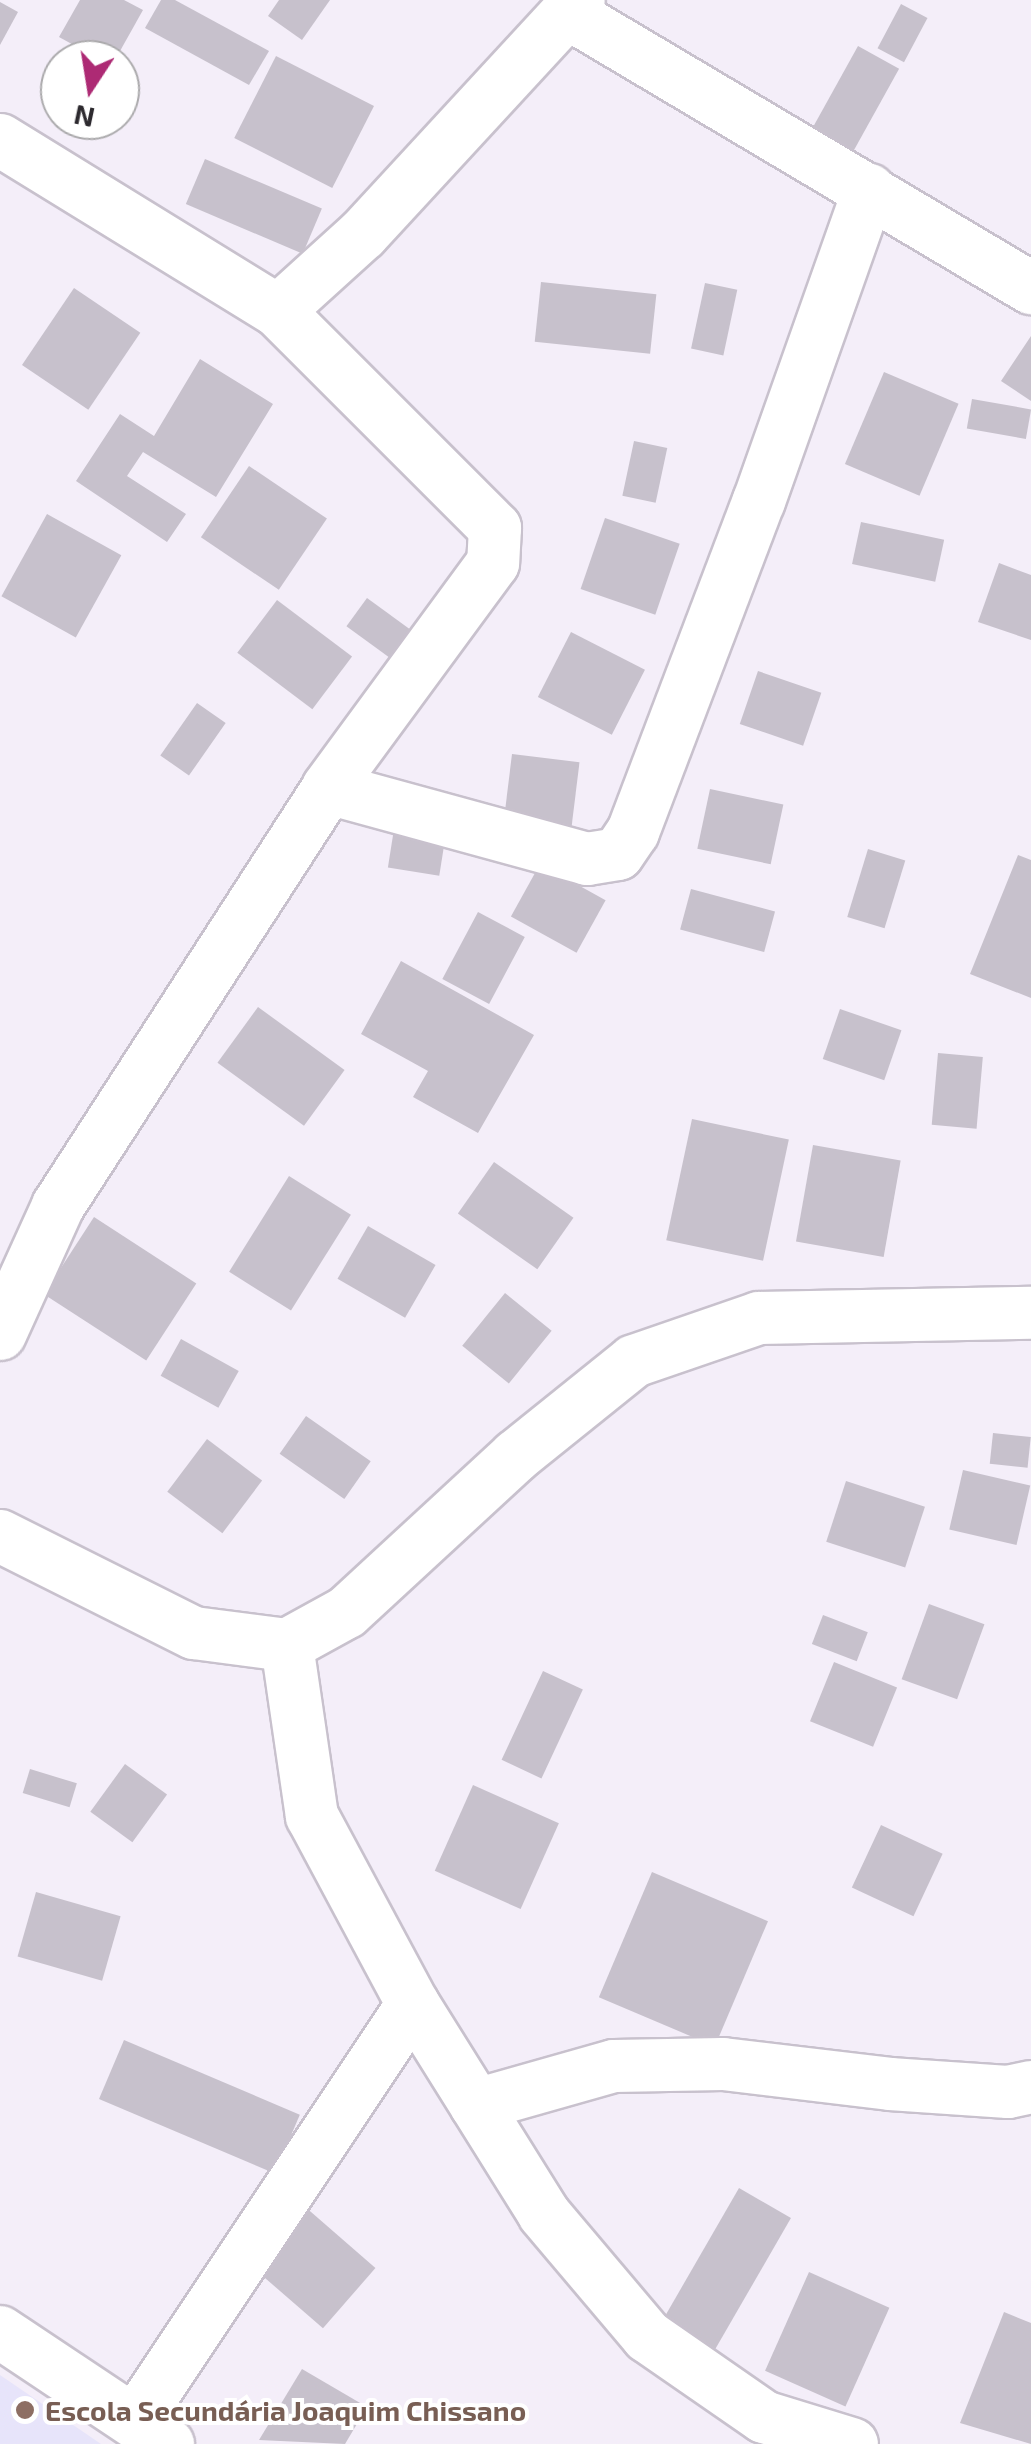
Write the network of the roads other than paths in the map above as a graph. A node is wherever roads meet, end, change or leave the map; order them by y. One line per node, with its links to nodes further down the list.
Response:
1 (574, 6): 3 (street); 5 (street)
2 (0, 140): 5 (street)
3 (868, 190): 4 (street); 6 (street)
4 (1031, 288)
5 (278, 311): 6 (street)
6 (328, 788): 8 (street)
7 (1031, 1313): 10 (street)
8 (0, 1334)
9 (0, 1536): 10 (street)
10 (287, 1645): 11 (street)
11 (413, 2004): 13 (street); 15 (street)
12 (1031, 2087): 13 (street)
13 (476, 2105): 16 (street)
14 (0, 2332): 15 (street)
15 (151, 2433)
16 (852, 2444)

